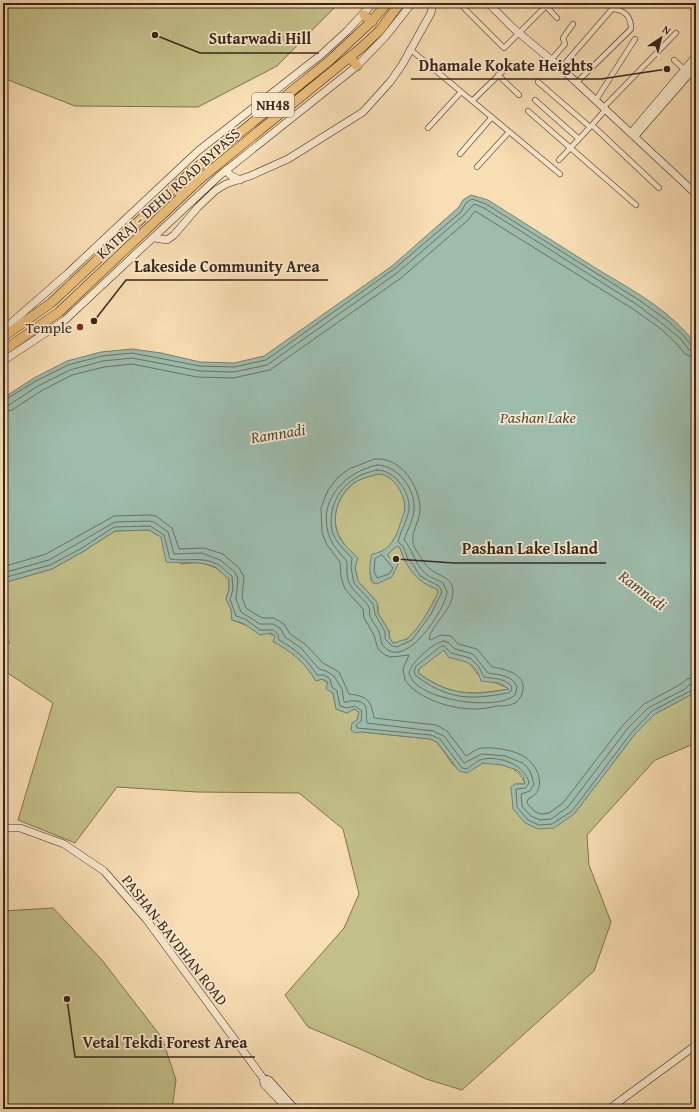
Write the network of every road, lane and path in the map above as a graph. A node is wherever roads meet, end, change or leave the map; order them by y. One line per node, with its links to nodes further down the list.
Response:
1 (373, 3): 9 (street)
2 (387, 3): 11 (highway, KATRAJ - DEHU ROAD BYPASS / NH48)
3 (400, 3): 18 (highway, KATRAJ - DEHU ROAD BYPASS / NH48)
4 (412, 3): 22 (street)
5 (433, 3): 16 (street)
6 (488, 3): 13 (street)
7 (547, 4): 10 (street); 13 (street)
8 (464, 8): 13 (street)
9 (364, 15): 11 (highway); 48 (street)
10 (557, 18)
11 (372, 22): 56 (highway, KATRAJ - DEHU ROAD BYPASS / NH48, bridge)
12 (573, 24): 19 (street)
13 (519, 33): 19 (street)
14 (676, 33): 34 (street)
15 (635, 40): 32 (street)
16 (411, 50): 29 (street); 49 (street)
17 (696, 56): 24 (street)
18 (351, 58): 22 (highway); 57 (highway, KATRAJ - DEHU ROAD BYPASS / NH48, bridge)
19 (551, 60): 23 (street)
20 (674, 60): 24 (street)
21 (510, 64): 25 (street)
22 (357, 66): 46 (street)
23 (561, 68): 28 (street); 28 (street)
24 (690, 69): 26 (street); 40 (street)
25 (498, 75): 30 (street); 33 (street)
26 (696, 78)
27 (538, 82): 37 (street)
28 (577, 82): 32 (street)
29 (461, 92): 33 (street); 38 (street)
30 (519, 95)
31 (535, 100): 41 (street)
32 (596, 100): 34 (street)
33 (472, 101): 36 (street)
34 (605, 108): 37 (street); 40 (street)
35 (528, 111): 42 (street)
36 (492, 117): 39 (street); 43 (street)
37 (591, 126): 41 (street); 50 (street)
38 (428, 128)
39 (509, 132): 45 (street); 47 (street)
40 (633, 134): 51 (street)
41 (579, 138): 42 (street)
42 (569, 148): 44 (street); 53 (street)
43 (460, 154)
44 (559, 160)
45 (477, 167)
46 (226, 170): 49 (street); 52 (street)
47 (560, 174)
48 (172, 175): 52 (street); 55 (street)
49 (240, 180): 54 (street)
50 (659, 188)
51 (696, 194)
52 (194, 199): 54 (street)
53 (636, 205)
54 (155, 238): 57 (street)
55 (3, 330)
56 (3, 338)
57 (22, 343): 58 (highway, KATRAJ - DEHU ROAD BYPASS / NH48); 59 (street)
58 (3, 351)
59 (3, 361)
60 (3, 828): 62 (street, PASHAN-BAVDHAN ROAD)
61 (696, 1045): 65 (street)
62 (263, 1078): 63 (street, PASHAN-BAVDHAN ROAD); 64 (street, PASHAN-BAVDHAN ROAD)
63 (288, 1109)
64 (295, 1109)
65 (609, 1109)

